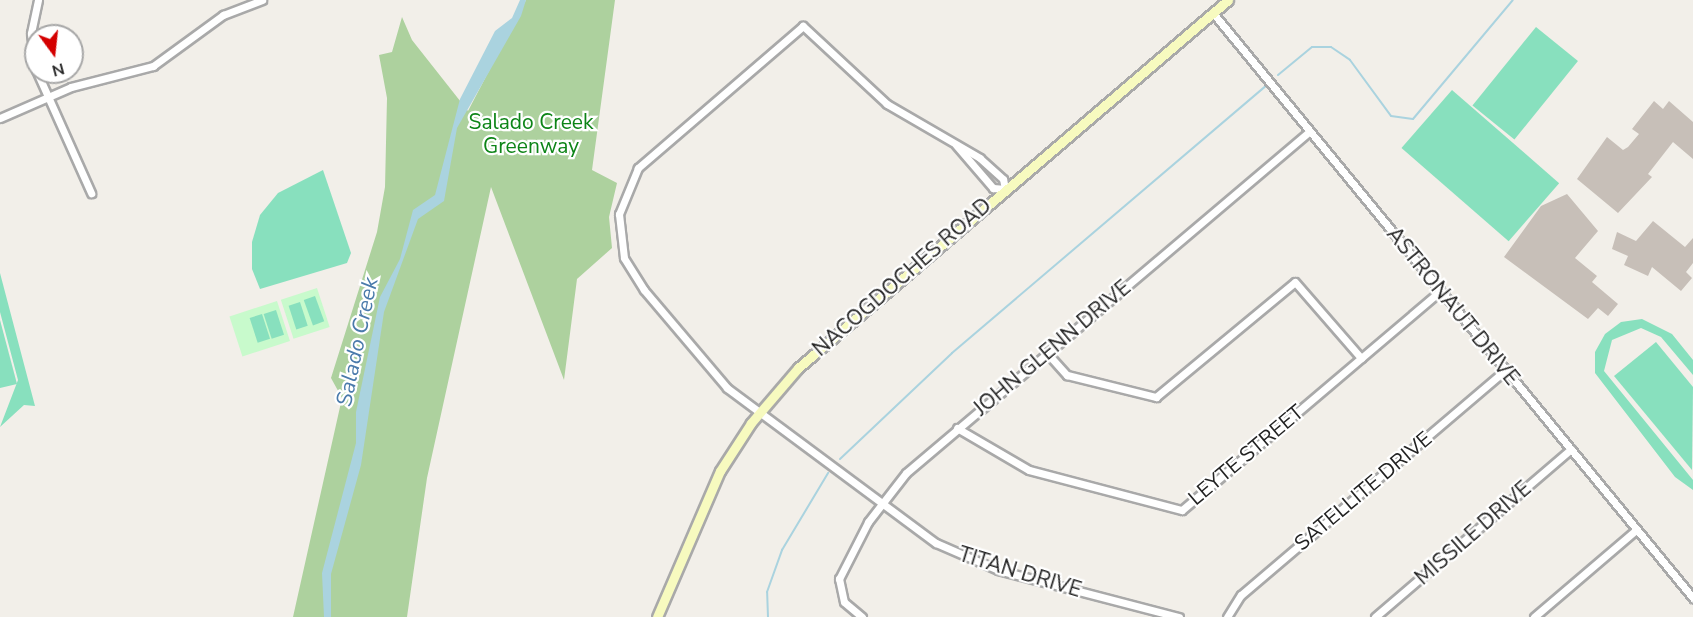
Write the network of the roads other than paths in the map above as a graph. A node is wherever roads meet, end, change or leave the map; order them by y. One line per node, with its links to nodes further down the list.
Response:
1 (38, 0): 5 (street)
2 (262, 0): 7 (street)
3 (1228, 0): 4 (main road, NACOGDOCHES ROAD)
4 (1213, 13): 9 (street, ASTRONAUT DRIVE); 11 (main road, NACOGDOCHES ROAD)
5 (34, 24)
6 (42, 84): 7 (street)
7 (48, 98): 8 (street); 12 (street)
8 (0, 118)
9 (1310, 131): 13 (street, ASTRONAUT DRIVE); 14 (street, JOHN GLENN DRIVE)
10 (956, 145): 11 (street); 11 (street); 17 (street, TITAN DRIVE)
11 (1005, 189): 17 (main road, NACOGDOCHES ROAD)
12 (91, 193)
13 (1440, 291): 15 (street, LEYTE STREET); 16 (street, ASTRONAUT DRIVE)
14 (1047, 352): 15 (street); 18 (street, JOHN GLENN DRIVE)
15 (1361, 358): 18 (street, LEYTE STREET)
16 (1505, 370): 19 (street, ASTRONAUT DRIVE); 26 (street, SATELLITE DRIVE)
17 (759, 412): 20 (street, TITAN DRIVE); 23 (main road, NACOGDOCHES ROAD)
18 (957, 428): 20 (street, JOHN GLENN DRIVE)
19 (1571, 449): 21 (street, ASTRONAUT DRIVE); 27 (street, MISSILE DRIVE)
20 (881, 504): 24 (street, JOHN GLENN DRIVE); 25 (street, TITAN DRIVE)
21 (1637, 530): 22 (street, ASTRONAUT DRIVE); 28 (street)
22 (1693, 598)
23 (657, 617)
24 (862, 617)
25 (1179, 617)
26 (1227, 617)
27 (1375, 617)
28 (1534, 617)

